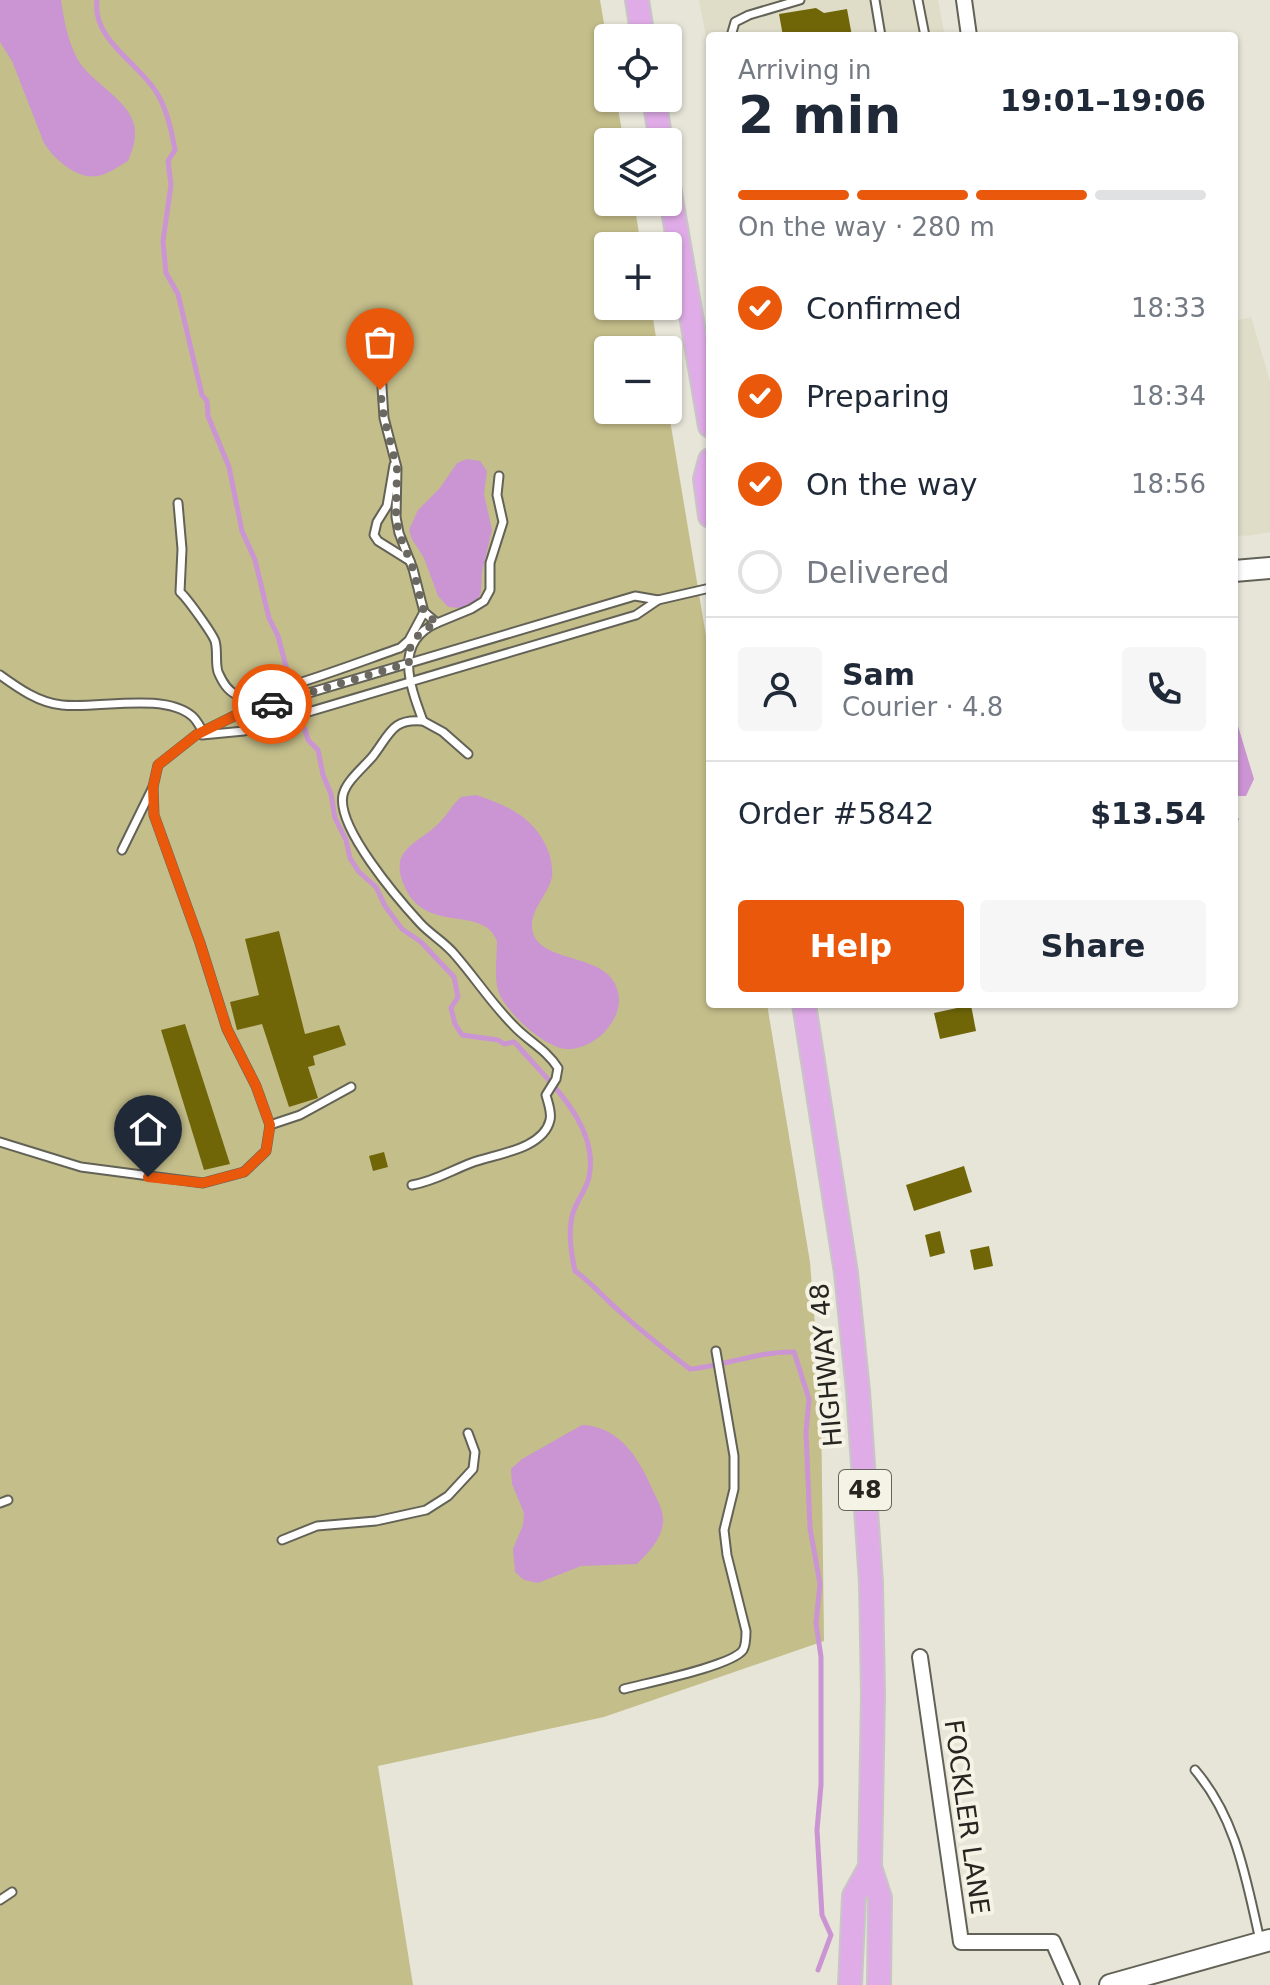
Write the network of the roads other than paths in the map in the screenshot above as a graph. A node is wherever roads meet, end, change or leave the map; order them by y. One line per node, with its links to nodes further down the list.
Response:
1 (637, 0): 6 (main road)
2 (800, 0): 7 (lane)
3 (875, 0): 8 (lane)
4 (918, 0): 9 (lane)
5 (964, 0): 10 (street)
6 (641, 24)
7 (732, 32)
8 (880, 32)
9 (924, 32)
10 (968, 32)
11 (674, 216): 13 (main road)
12 (380, 356): 14 (lane)
13 (706, 403)
14 (395, 459): 17 (lane); 17 (lane)
15 (499, 476): 23 (lane)
16 (178, 503): 22 (lane)
17 (410, 561): 22 (lane)
18 (1270, 568): 19 (main road)
19 (1238, 571)
20 (706, 589): 21 (lane)
21 (658, 600): 24 (lane); 26 (lane)
22 (424, 612): 23 (lane)
23 (437, 623): 24 (lane)
24 (409, 663): 26 (lane); 28 (lane)
25 (0, 675): 28 (lane)
26 (412, 682): 27 (lane); 28 (lane)
27 (423, 721): 29 (lane); 36 (lane)
28 (200, 734): 30 (lane)
29 (468, 754)
30 (153, 787): 31 (lane); 34 (lane)
31 (122, 850)
32 (805, 1008): 43 (main road, HIGHWAY 48 / 48)
33 (351, 1087): 34 (lane)
34 (270, 1125): 35 (lane)
35 (0, 1142)
36 (412, 1185)
37 (717, 1353): 41 (lane)
38 (468, 1433): 39 (lane)
39 (282, 1540)
40 (920, 1657): 49 (street, FOCKLER LANE)
41 (624, 1689)
42 (1195, 1770): 46 (lane)
43 (870, 1867): 47 (main road, HIGHWAY 48 / 48); 48 (main road, HIGHWAY 48 / 48)
44 (12, 1892): 45 (lane)
45 (0, 1900)
46 (1266, 1941): 50 (main road)
47 (850, 1985)
48 (879, 1985)
49 (1072, 1985)
50 (1110, 1985)

